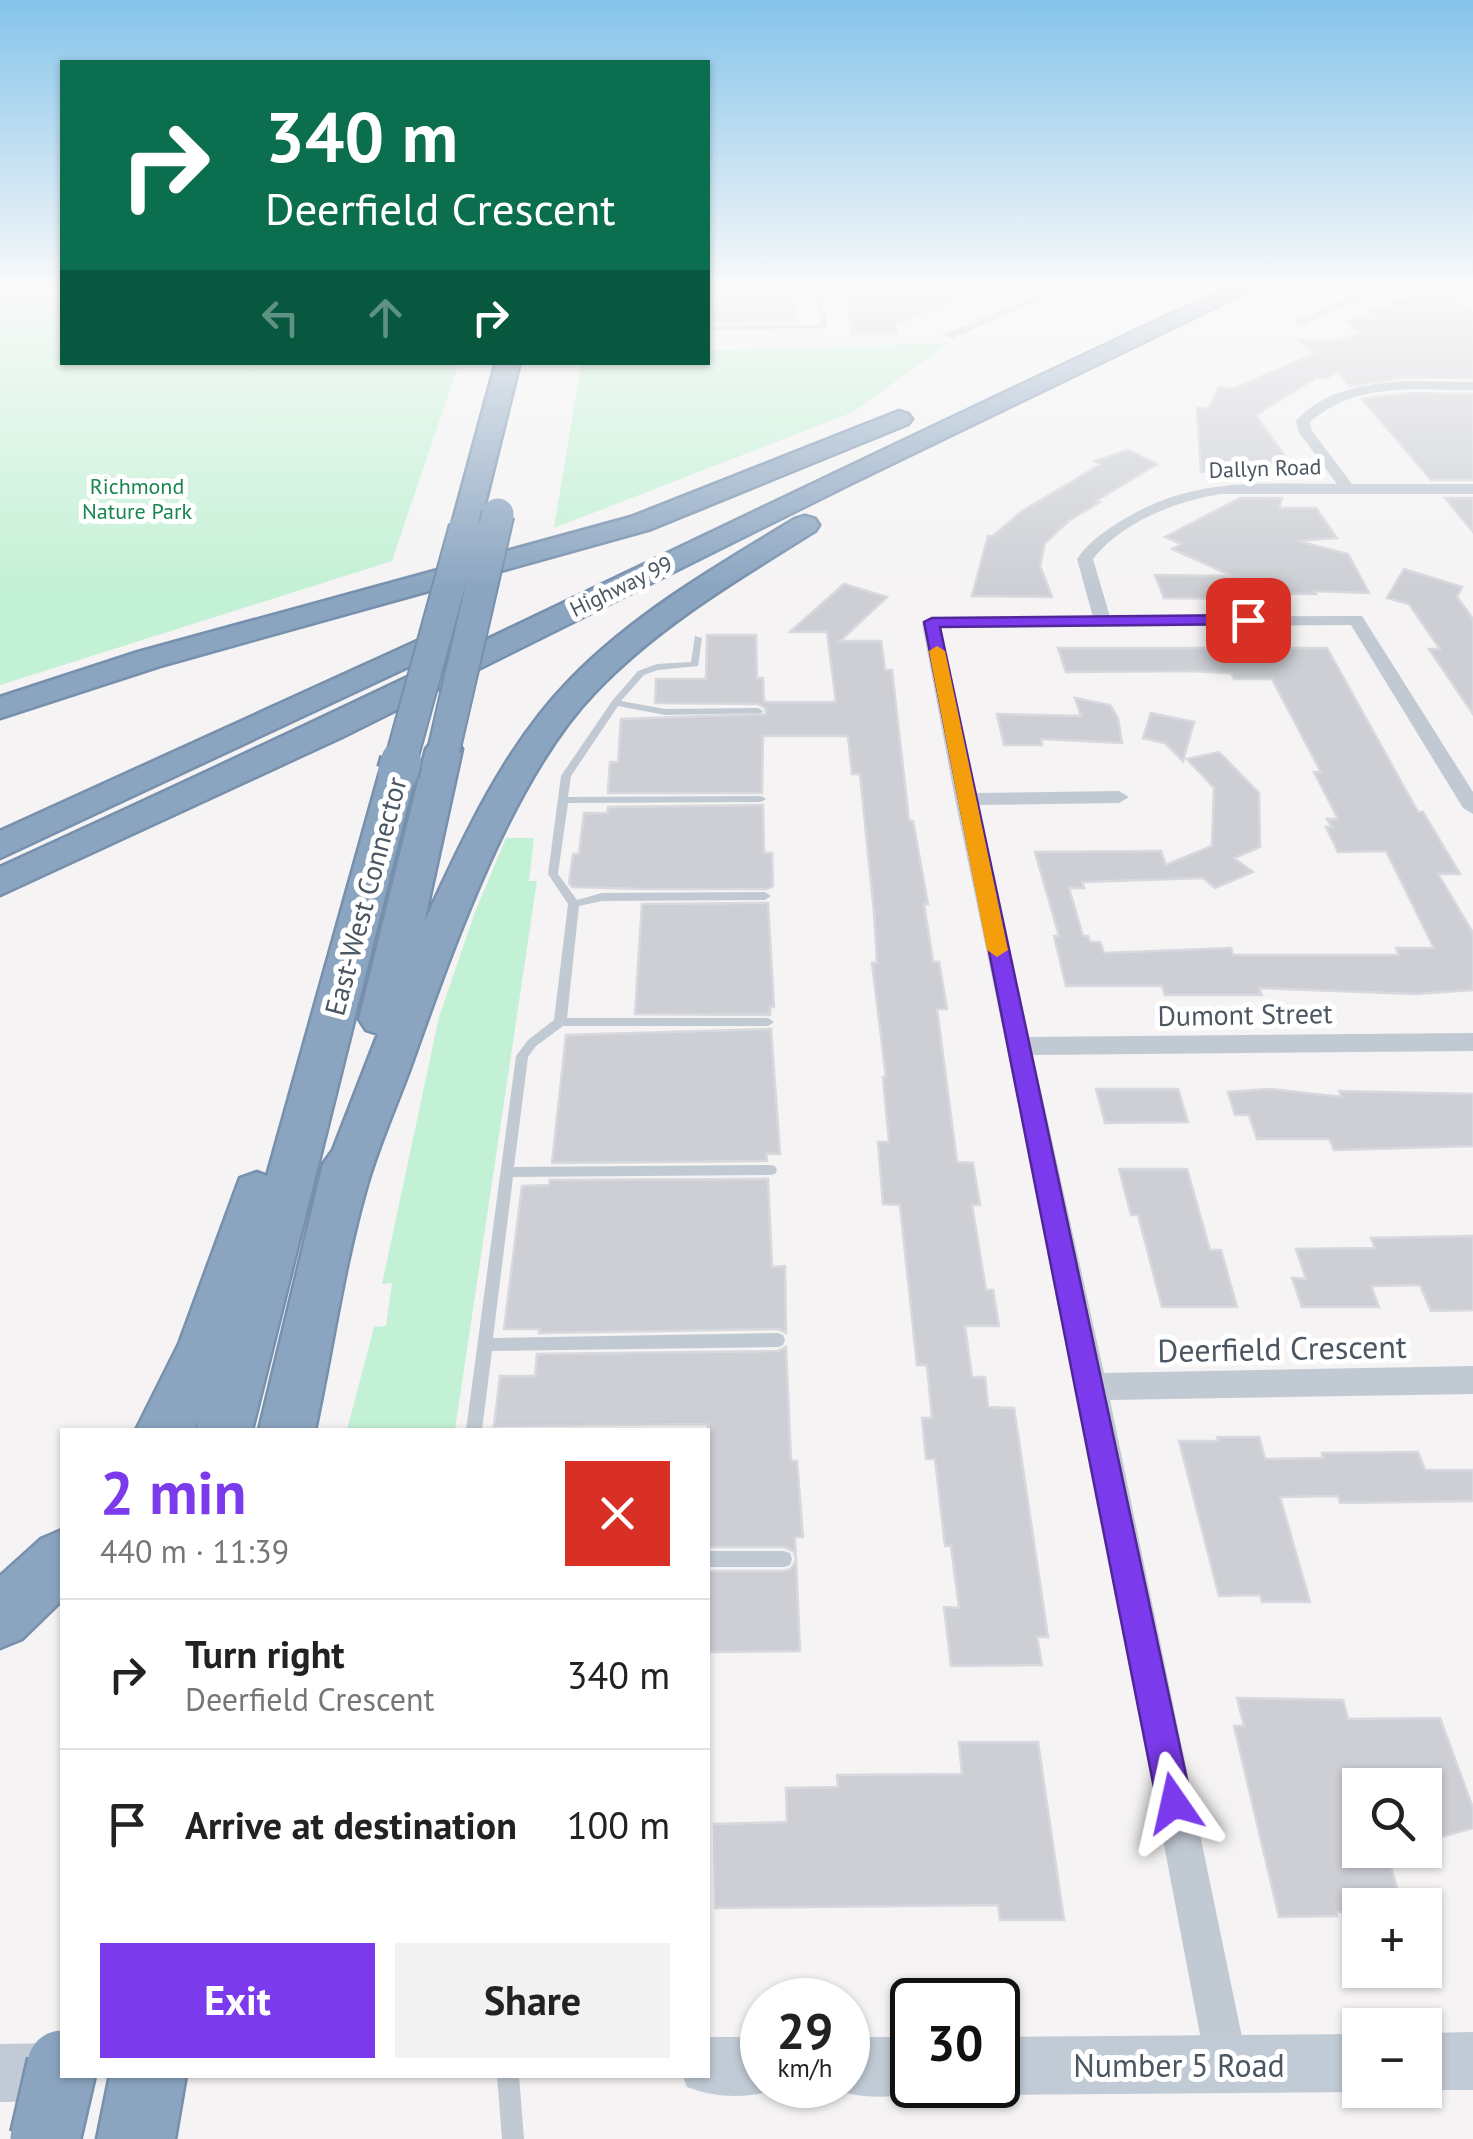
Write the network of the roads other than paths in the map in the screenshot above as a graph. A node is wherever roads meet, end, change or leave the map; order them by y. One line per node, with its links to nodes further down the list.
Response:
1 (501, 389): 21 (highway, East-West Connector, bridge)
2 (972, 389): 13 (highway)
3 (984, 389): 22 (highway, Highway 99)
4 (1029, 389): 15 (highway, Highway 99)
5 (1053, 389): 33 (highway)
6 (1370, 389): 7 (street)
7 (1346, 488): 8 (street, Dallyn Road); 10 (street, Dallyn Road)
8 (1473, 488)
9 (502, 498): 33 (highway, East-West Connector, bridge)
10 (1103, 620): 17 (street); 20 (street)
11 (698, 638): 12 (lane)
12 (615, 702): 14 (lane); 19 (lane)
13 (0, 708)
14 (758, 711)
15 (330, 730): 23 (highway, Highway 99); 25 (highway)
16 (761, 798): 19 (lane)
17 (965, 798): 18 (street); 30 (street)
18 (1119, 798)
19 (563, 800): 26 (lane)
20 (1473, 808)
21 (385, 822): 38 (highway); 39 (highway, East-West Connector)
22 (0, 846)
23 (0, 882)
24 (765, 896): 26 (lane)
25 (0, 904)
26 (574, 904): 27 (lane)
27 (560, 1022): 28 (lane); 32 (lane)
28 (768, 1022)
29 (1473, 1042): 30 (street, Dumont Street)
30 (1018, 1046): 37 (street)
31 (770, 1170): 32 (lane)
32 (507, 1172): 35 (lane)
33 (341, 1190): 40 (highway, East-West Connector)
34 (778, 1340): 35 (lane)
35 (484, 1346): 41 (lane)
36 (1473, 1380): 37 (street, Deerfield Crescent)
37 (1092, 1388): 52 (street)
38 (165, 1428)
39 (225, 1428)
40 (287, 1428)
41 (474, 1428)
42 (784, 1559): 43 (lane)
43 (710, 1560)
44 (60, 1562): 45 (highway)
45 (0, 1617)
46 (1473, 2061): 47 (main road)
47 (1442, 2062)
48 (1342, 2063): 52 (main road, Number 5 Road)
49 (710, 2066): 50 (main road)
50 (740, 2066)
51 (1020, 2066): 52 (main road, Number 5 Road)
52 (1228, 2066)
53 (60, 2069): 54 (main road)
54 (0, 2073)
55 (60, 2077): 58 (highway, bridge)
56 (147, 2078): 59 (highway)
57 (508, 2078): 60 (lane)
58 (45, 2139)
59 (136, 2139)
60 (513, 2139)

